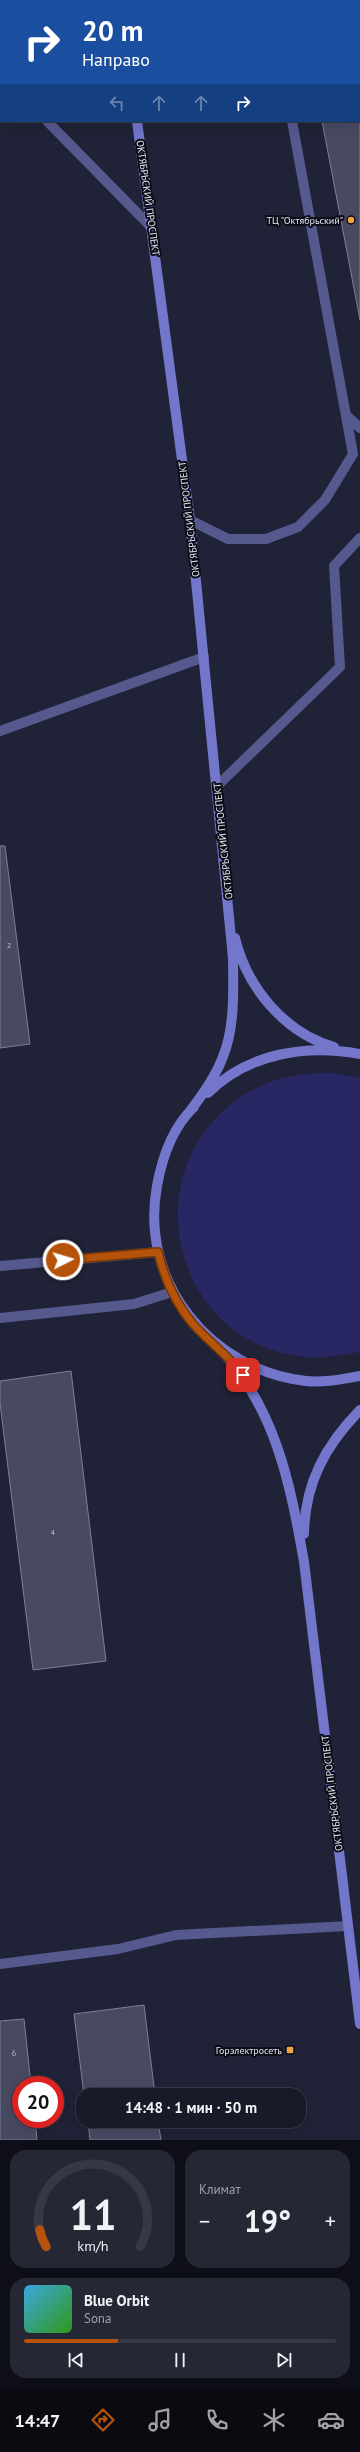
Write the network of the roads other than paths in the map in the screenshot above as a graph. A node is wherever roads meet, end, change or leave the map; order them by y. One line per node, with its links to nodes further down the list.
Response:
1 (47, 122): 4 (lane)
2 (138, 122): 4 (main road, ОКТЯБРЬСКИЙ ПРОСПЕКТ)
3 (292, 122): 5 (lane)
4 (152, 228): 7 (main road, ОКТЯБРЬСКИЙ ПРОСПЕКТ)
5 (346, 415): 6 (lane); 7 (lane)
6 (360, 428)
7 (190, 520): 9 (main road, ОКТЯБРЬСКИЙ ПРОСПЕКТ)
8 (360, 538): 11 (lane)
9 (204, 657): 10 (lane); 11 (main road, ОКТЯБРЬСКИЙ ПРОСПЕКТ)
10 (0, 731)
11 (217, 786): 12 (main road, ОКТЯБРЬСКИЙ ПРОСПЕКТ)
12 (230, 918): 13 (main road, ОКТЯБРЬСКИЙ ПРОСПЕКТ); 14 (main road, ОКТЯБРЬСКИЙ ПРОСПЕКТ)
13 (360, 1054): 14 (main road)
14 (190, 1111): 15 (main road)
15 (158, 1252): 16 (lane); 17 (main road)
16 (0, 1266)
17 (172, 1292): 18 (lane); 19 (main road)
18 (0, 1318)
19 (217, 1346): 20 (main road); 22 (main road, ОКТЯБРЬСКИЙ ПРОСПЕКТ)
20 (360, 1376)
21 (360, 1410): 22 (main road, ОКТЯБРЬСКИЙ ПРОСПЕКТ)
22 (304, 1562): 23 (main road, ОКТЯБРЬСКИЙ ПРОСПЕКТ)
23 (348, 1926): 24 (lane); 25 (main road, ОКТЯБРЬСКИЙ ПРОСПЕКТ)
24 (0, 1964)
25 (360, 2024)

